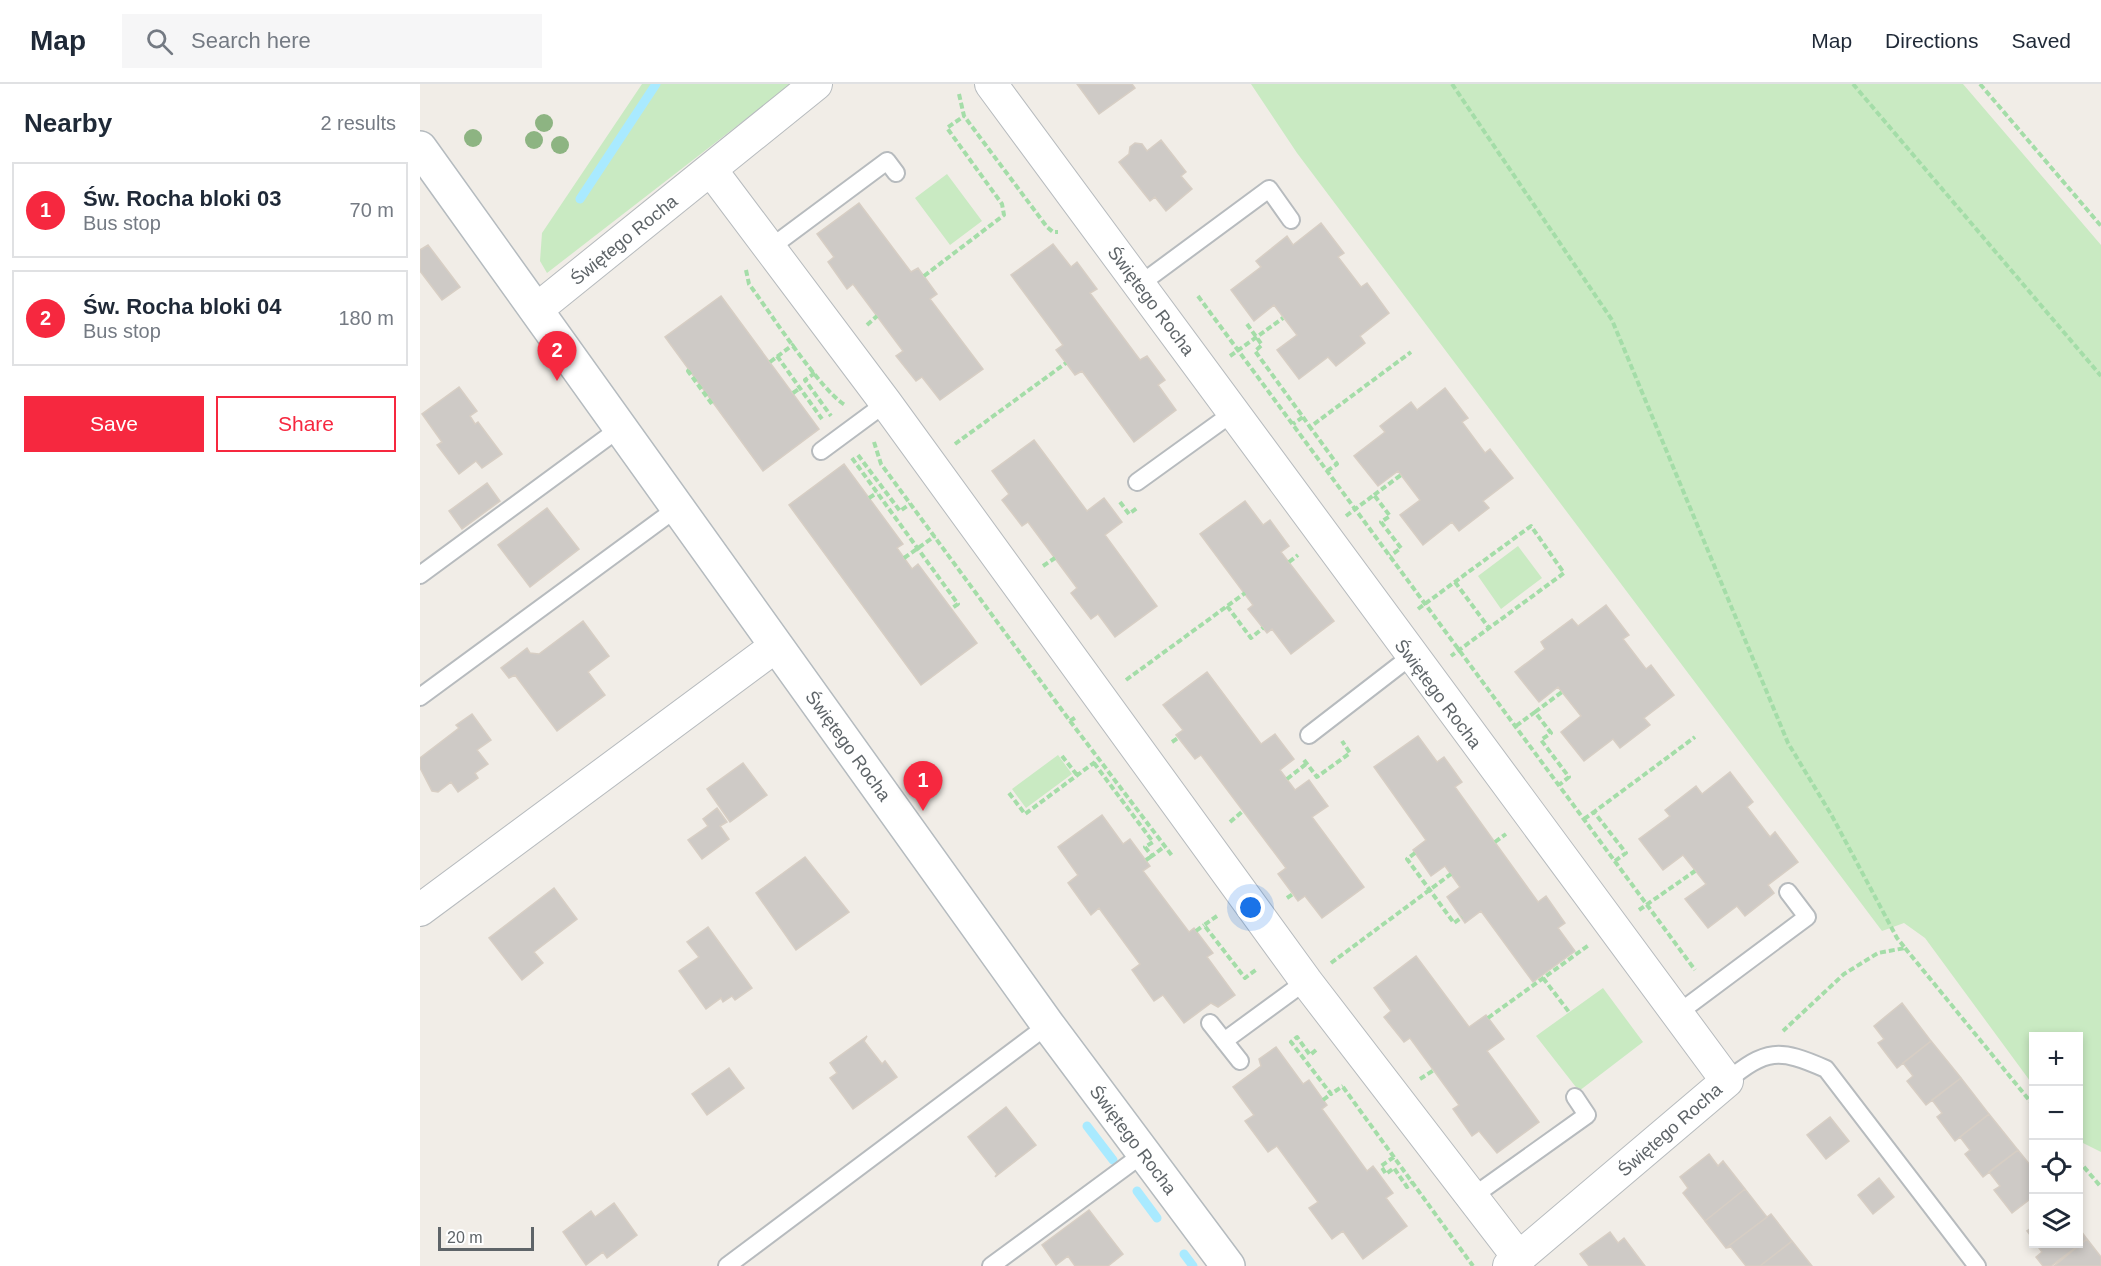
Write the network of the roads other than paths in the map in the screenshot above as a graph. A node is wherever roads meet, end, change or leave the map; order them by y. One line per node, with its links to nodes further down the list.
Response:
1 (816, 84): 4 (street, Świętego Rocha)
2 (991, 84): 8 (street, Świętego Rocha)
3 (420, 148): 9 (street, Świętego Rocha)
4 (711, 170): 7 (street, Świętego Rocha); 9 (street, Świętego Rocha)
5 (896, 173): 7 (lane)
6 (1292, 220): 8 (lane)
7 (770, 248): 10 (street, Świętego Rocha)
8 (1139, 285): 11 (street, Świętego Rocha)
9 (536, 310): 12 (street, Świętego Rocha)
10 (886, 404): 13 (lane); 23 (street, Świętego Rocha)
11 (1234, 412): 14 (lane); 18 (street, Świętego Rocha)
12 (620, 428): 15 (street, Świętego Rocha); 16 (lane)
13 (821, 451)
14 (1137, 482)
15 (677, 508): 17 (street, Świętego Rocha); 19 (lane)
16 (420, 575)
17 (776, 646): 22 (street); 26 (street, Świętego Rocha)
18 (1417, 666): 20 (lane); 24 (street, Świętego Rocha)
19 (420, 697)
20 (1309, 735)
21 (1788, 892): 24 (lane)
22 (420, 910)
23 (1306, 981): 27 (lane); 32 (street, Świętego Rocha)
24 (1672, 1007): 29 (street, Świętego Rocha)
25 (1210, 1023): 27 (lane)
26 (1048, 1025): 31 (street, Świętego Rocha); 34 (lane)
27 (1224, 1041): 28 (lane)
28 (1240, 1061)
29 (1727, 1081): 33 (street, Świętego Rocha); 37 (lane)
30 (1575, 1097): 32 (lane)
31 (1143, 1154): 35 (lane); 36 (street, Świętego Rocha)
32 (1472, 1197): 33 (street, Świętego Rocha)
33 (1514, 1262)
34 (727, 1266)
35 (991, 1266)
36 (1228, 1266)
37 (1977, 1266)

